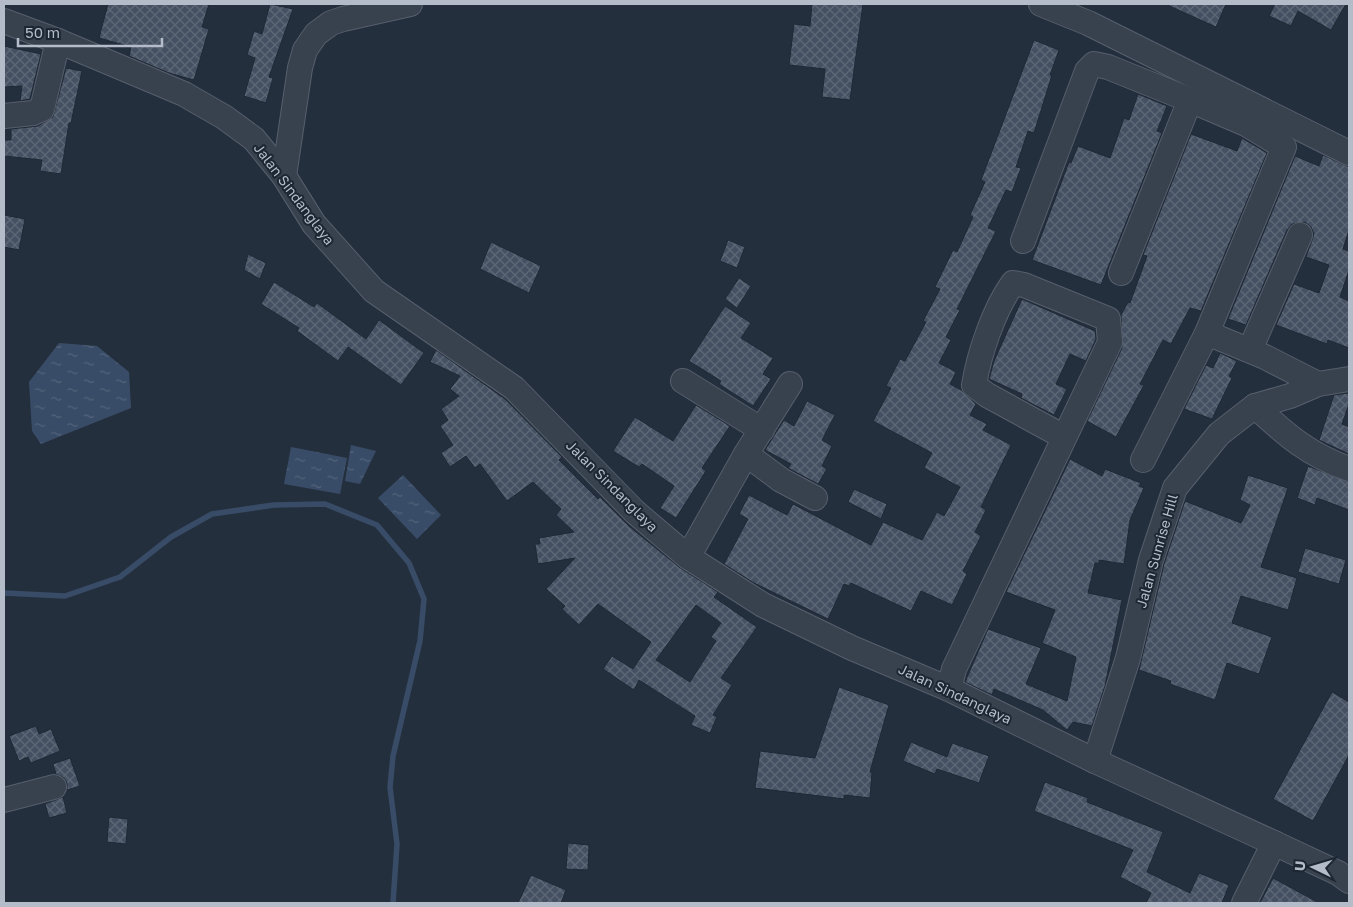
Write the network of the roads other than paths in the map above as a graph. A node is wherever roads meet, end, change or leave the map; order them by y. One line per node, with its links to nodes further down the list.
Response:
1 (410, 4): 10 (street)
2 (1041, 4): 7 (street)
3 (4, 21): 4 (street, Jalan Sindanglaya)
4 (58, 41): 6 (street); 10 (street, Jalan Sindanglaya)
5 (1190, 100): 8 (street); 12 (street); 13 (street)
6 (4, 116)
7 (1293, 124): 8 (street); 9 (street)
8 (1284, 147): 14 (street)
9 (1349, 153)
10 (284, 176): 27 (street, Jalan Sindanglaya)
11 (1300, 235): 15 (street)
12 (1024, 240)
13 (1121, 273)
14 (1207, 333): 15 (street); 24 (street)
15 (1250, 350): 19 (street)
16 (1349, 379): 19 (street, Jalan Sunrise Hill)
17 (683, 381): 21 (street)
18 (790, 384): 21 (street)
19 (1318, 384): 20 (street, Jalan Sunrise Hill)
20 (1255, 406): 25 (street); 29 (street, Jalan Sunrise Hill)
21 (762, 430): 23 (street)
22 (1064, 436): 22 (street); 28 (street)
23 (746, 454): 26 (street); 27 (street)
24 (1143, 460)
25 (1349, 470)
26 (815, 498)
27 (688, 557): 28 (street, Jalan Sindanglaya)
28 (949, 689): 29 (street, Jalan Sindanglaya)
29 (1095, 761): 32 (street, Jalan Sindanglaya)
30 (54, 787): 31 (street)
31 (4, 800)
32 (1274, 842): 33 (street, Jalan Sindanglaya); 34 (street)
33 (1349, 881)
34 (1244, 903)

